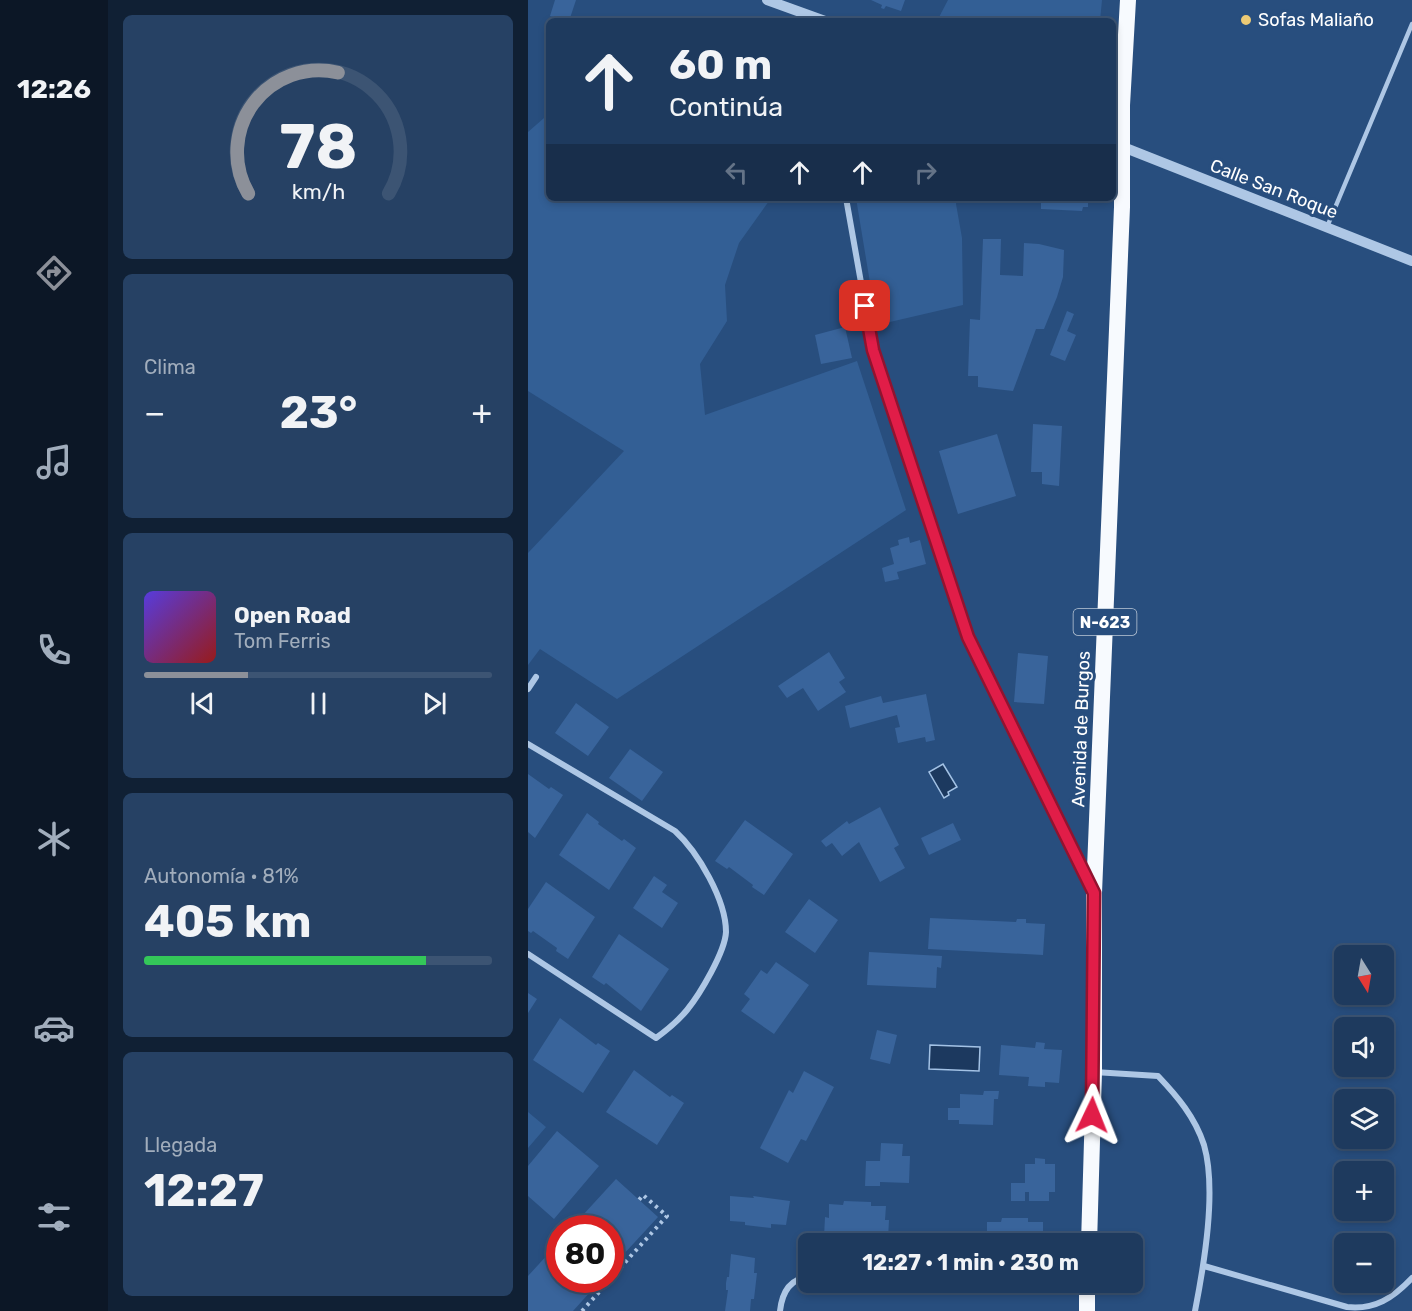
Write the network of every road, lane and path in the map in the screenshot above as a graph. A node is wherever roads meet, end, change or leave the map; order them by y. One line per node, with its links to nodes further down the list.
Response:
1 (1128, 0): 5 (highway, Avenida de Burgos / N-623)
2 (770, 1): 3 (street)
3 (813, 18)
4 (1412, 24): 8 (lane)
5 (1118, 105): 6 (highway, Avenida de Burgos / N-623)
6 (1123, 147): 8 (street, Calle San Roque); 13 (highway, Avenida de Burgos / N-623)
7 (847, 201): 13 (street)
8 (1327, 227): 9 (street, Calle San Roque)
9 (1412, 261)
10 (536, 677): 11 (street)
11 (528, 689)
12 (528, 744): 14 (street)
13 (1094, 893): 15 (highway, Avenida de Burgos / N-623)
14 (528, 954)
15 (1094, 1072): 17 (highway, Avenida de Burgos / N-623); 19 (street)
16 (639, 1200): 18 (path)
17 (1089, 1233)
18 (624, 1264)
19 (1204, 1266): 20 (street); 27 (street)
20 (1412, 1278)
21 (798, 1280): 25 (street)
22 (598, 1293): 24 (path)
23 (1087, 1293): 26 (highway)
24 (582, 1311)
25 (780, 1311)
26 (1087, 1311)
27 (1195, 1311)

